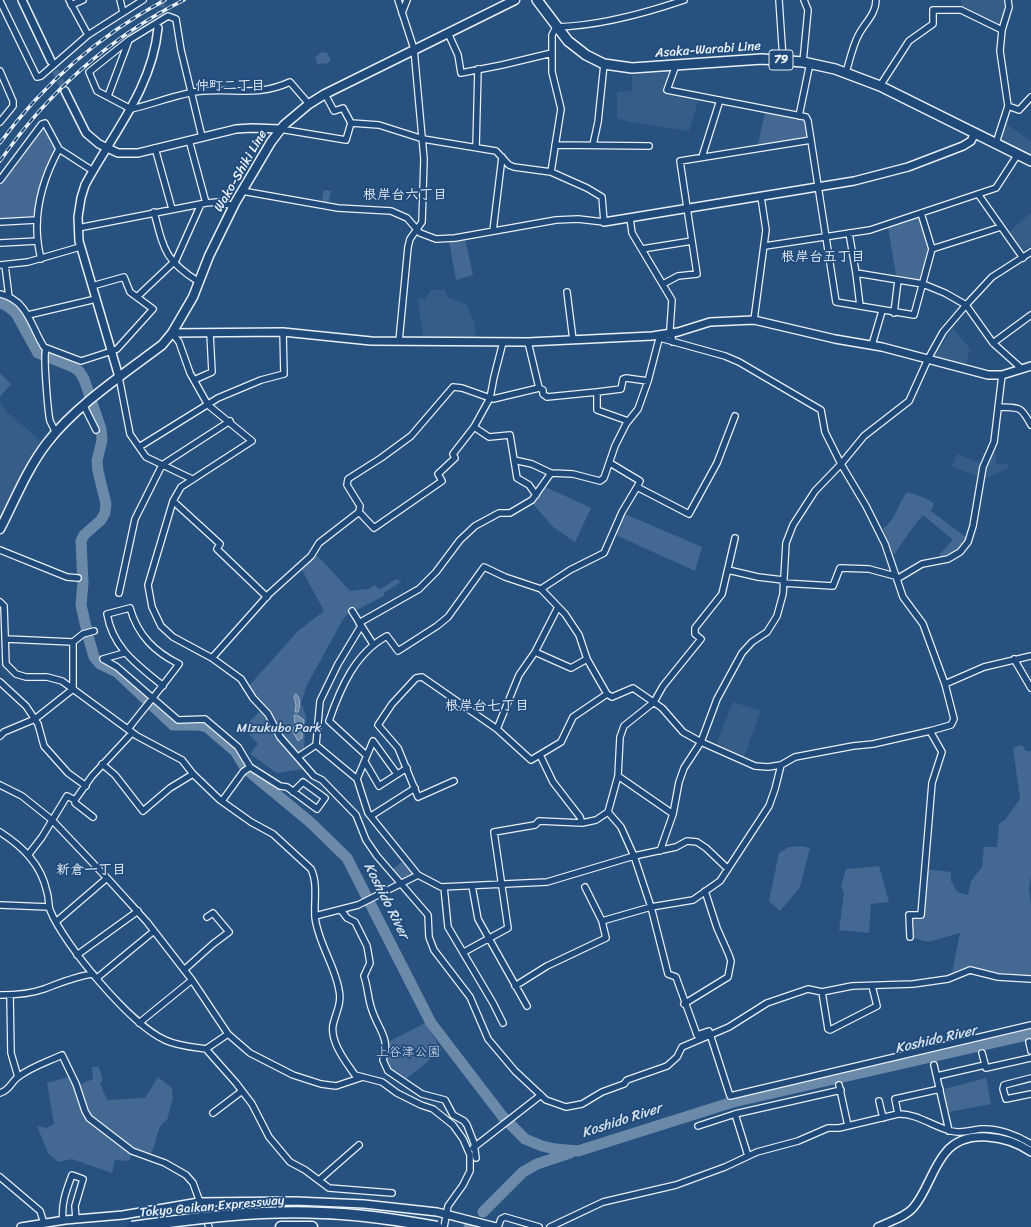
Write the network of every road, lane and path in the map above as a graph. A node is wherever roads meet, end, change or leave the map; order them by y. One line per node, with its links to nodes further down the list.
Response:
1 (22, 0): 27 (street)
2 (83, 0): 15 (street)
3 (120, 0): 16 (street)
4 (144, 0): 16 (street)
5 (398, 0): 17 (street)
6 (407, 0): 17 (street)
7 (515, 0): 21 (main road, Wako-Shiki Line)
8 (537, 0): 18 (main road, Asaka-Warabi Line / 79)
9 (684, 0): 18 (street)
10 (779, 0): 26 (street)
11 (804, 0): 28 (street)
12 (876, 0): 32 (street)
13 (1008, 0): 20 (street)
14 (0, 1): 22 (street)
15 (70, 3): 22 (street)
16 (123, 12): 22 (street)
17 (402, 14): 24 (street)
18 (556, 26): 25 (street); 29 (main road, Asaka-Warabi Line / 79)
19 (158, 28): 43 (street)
20 (1002, 30): 34 (street); 42 (street)
21 (448, 33): 24 (main road, Wako-Shiki Line); 31 (street)
22 (88, 35)
23 (129, 40): 36 (street); 38 (street); 38 (street)
24 (414, 49): 37 (main road, Wako-Shiki Line); 50 (street)
25 (552, 53): 31 (street); 54 (street)
26 (784, 60): 28 (main road, Asaka-Warabi Line / 79); 30 (main road, Asaka-Warabi Line / 79)
27 (52, 61)
28 (806, 63): 32 (main road, Asaka-Warabi Line / 79); 44 (street)
29 (604, 64): 30 (main road, Asaka-Warabi Line / 79); 55 (street)
30 (676, 65): 40 (street)
31 (478, 69): 57 (street)
32 (846, 72): 34 (main road, Asaka-Warabi Line / 79)
33 (0, 73): 45 (street)
34 (880, 86): 48 (main road, Asaka-Warabi Line / 79)
35 (65, 91): 59 (street)
36 (192, 94): 41 (street); 43 (street); 49 (street)
37 (325, 94): 41 (main road, Wako-Shiki Line); 46 (street)
38 (108, 96): 43 (street)
39 (1031, 97): 42 (street)
40 (720, 100): 44 (street); 63 (street)
41 (309, 104): 47 (main road, Wako-Shiki Line)
42 (1008, 106): 53 (street)
43 (131, 109): 59 (street)
44 (799, 116): 52 (street)
45 (0, 122)
46 (350, 123): 47 (street); 50 (street)
47 (280, 130): 49 (street); 69 (main road, Wako-Shiki Line)
48 (976, 133): 53 (main road, Asaka-Warabi Line / 79); 68 (street)
49 (202, 137): 51 (street)
50 (423, 139): 57 (street); 84 (street)
51 (189, 140): 58 (street); 72 (street)
52 (811, 140): 63 (street); 68 (street)
53 (996, 143): 61 (main road, Asaka-Warabi Line / 79)
54 (554, 145): 55 (street); 66 (street)
55 (593, 145): 56 (street)
56 (649, 146)
57 (476, 147): 62 (street)
58 (155, 148): 59 (street); 75 (street)
59 (107, 149): 65 (street)
60 (59, 150): 65 (street); 67 (street); 79 (street)
61 (1018, 154): 64 (main road, Asaka-Warabi Line / 79); 70 (street)
62 (502, 157): 66 (street); 85 (street)
63 (702, 157): 74 (street)
64 (1031, 161)
65 (93, 171): 83 (street)
66 (551, 172): 81 (street)
67 (0, 180)
68 (818, 188): 71 (street); 87 (street)
69 (242, 191): 73 (main road, Wako-Shiki Line); 84 (street)
70 (978, 194): 77 (street); 82 (street)
71 (761, 197): 74 (street); 91 (street)
72 (204, 203): 73 (street); 75 (street); 98 (street)
73 (234, 206): 102 (main road, Wako-Shiki Line)
74 (687, 208): 78 (street); 89 (street)
75 (172, 209): 76 (street)
76 (154, 212): 83 (street); 98 (street)
77 (921, 213): 86 (street); 94 (street)
78 (630, 218): 81 (street); 93 (street)
79 (36, 220): 80 (street); 88 (street)
80 (0, 222)
81 (604, 222): 85 (street)
82 (1001, 227): 94 (street); 96 (street)
83 (78, 228): 92 (street)
84 (417, 230): 85 (street); 124 (street)
85 (493, 231)
86 (849, 233): 87 (street); 100 (street)
87 (826, 237): 91 (street); 112 (street)
88 (38, 240): 90 (street); 97 (street)
89 (692, 241): 93 (street); 103 (street)
90 (0, 243)
91 (765, 246): 117 (street)
92 (80, 247): 97 (street); 105 (street)
93 (642, 249): 103 (street)
94 (932, 249): 104 (street)
95 (1031, 252): 96 (street)
96 (1022, 258): 111 (street)
97 (41, 259): 99 (street)
98 (174, 263): 102 (street); 109 (street)
99 (2, 265): 108 (street)
100 (856, 273): 101 (street); 112 (street)
101 (898, 280): 104 (street); 114 (street)
102 (199, 282): 119 (main road, Wako-Shiki Line)
103 (663, 284): 121 (street)
104 (923, 284): 111 (street); 114 (street)
105 (92, 286): 109 (street); 110 (street)
106 (567, 292): 123 (street)
107 (0, 294): 108 (street)
108 (9, 297): 115 (street)
109 (137, 297): 130 (street)
110 (96, 299): 115 (street); 130 (street)
111 (966, 305): 128 (street); 132 (street)
112 (860, 306): 113 (street)
113 (882, 311): 114 (street); 129 (street)
114 (894, 313)
115 (28, 315): 131 (street)
116 (1031, 315): 128 (street)
117 (754, 320): 121 (street); 129 (street)
118 (283, 332): 120 (street); 124 (street); 143 (street)
119 (172, 333): 120 (street); 136 (main road, Wako-Shiki Line); 137 (street)
120 (210, 333): 137 (street)
121 (673, 333): 122 (street); 127 (street)
122 (660, 336): 123 (street); 127 (street); 138 (street)
123 (573, 340): 126 (street)
124 (399, 341): 125 (street)
125 (503, 342): 126 (street); 141 (street)
126 (528, 342): 139 (street)
127 (673, 342): 155 (street)
128 (993, 343): 134 (street)
129 (872, 345): 132 (street)
130 (112, 351): 131 (street); 136 (street)
131 (45, 354): 151 (street)
132 (928, 359): 135 (street); 155 (street)
133 (1031, 366): 134 (street)
134 (1022, 369): 135 (street)
135 (1002, 375): 144 (street)
136 (119, 378): 142 (main road, Wako-Shiki Line); 152 (street)
137 (194, 380): 143 (street)
138 (648, 381): 140 (street); 147 (street)
139 (538, 388): 140 (street); 141 (street)
140 (597, 392): 147 (street)
141 (490, 398): 149 (street); 162 (street)
142 (86, 405): 150 (street); 151 (main road)
143 (208, 405): 146 (street); 152 (street)
144 (998, 406): 148 (street); 167 (street)
145 (735, 416): 159 (street)
146 (230, 421): 156 (street); 158 (street)
147 (628, 421): 154 (street)
148 (1031, 425)
149 (474, 427): 153 (street); 162 (street)
150 (96, 430)
151 (56, 433): 163 (main road)
152 (139, 447): 156 (street)
153 (514, 460): 157 (street); 160 (street)
154 (610, 463): 157 (street); 159 (street)
155 (841, 464): 167 (street); 169 (street)
156 (162, 465): 158 (street); 171 (street)
157 (551, 473): 160 (street)
158 (192, 479): 161 (street)
159 (637, 487): 170 (street)
160 (536, 494): 176 (street)
161 (173, 501): 172 (street); 184 (street)
162 (359, 512): 172 (street)
163 (1, 524)
164 (735, 538): 166 (street)
165 (0, 553): 168 (street)
166 (728, 570): 169 (street); 194 (street)
167 (896, 577): 169 (street); 188 (street)
168 (78, 578)
169 (783, 582): 200 (street)
170 (541, 589): 174 (street); 180 (street)
171 (119, 592)
172 (267, 597): 184 (street)
173 (0, 602): 178 (street)
174 (558, 607): 181 (street); 185 (street)
175 (352, 611): 176 (street)
176 (360, 624): 180 (street); 201 (street)
177 (93, 631): 179 (street)
178 (6, 639): 179 (street); 191 (street)
179 (72, 642): 191 (street)
180 (373, 644): 202 (street)
181 (535, 652): 185 (street); 196 (street)
182 (124, 653): 189 (street); 189 (street); 193 (street)
183 (1031, 656): 186 (street)
184 (212, 658): 204 (street)
185 (588, 659): 192 (street)
186 (1014, 659): 188 (street); 190 (street)
187 (0, 682): 195 (street)
188 (946, 684): 198 (street)
189 (163, 686): 193 (street)
190 (1031, 688)
191 (73, 689): 195 (street); 197 (street)
192 (607, 694): 194 (street); 203 (street)
193 (152, 697): 197 (street); 208 (street)
194 (654, 702): 200 (street); 212 (street)
195 (35, 719): 199 (street); 216 (street)
196 (497, 729): 203 (street); 209 (street)
197 (130, 731): 206 (street); 210 (street)
198 (930, 731): 207 (street); 250 (street)
199 (0, 736)
200 (701, 742): 207 (street); 222 (street)
201 (316, 745): 204 (street); 213 (street)
202 (366, 755): 205 (street); 211 (street)
203 (540, 755): 226 (street)
204 (298, 757): 234 (street)
205 (365, 762): 211 (street); 213 (street)
206 (102, 764): 210 (street); 216 (street)
207 (780, 765): 231 (street)
208 (249, 767): 218 (street); 220 (street)
209 (407, 768): 211 (street); 217 (street)
210 (193, 774): 220 (street)
211 (397, 774)
212 (618, 776): 221 (street); 222 (street)
213 (357, 779): 223 (street)
214 (454, 781): 217 (street)
215 (0, 785): 225 (street)
216 (86, 786): 219 (street)
217 (415, 788): 223 (street)
218 (293, 792): 218 (street)
219 (75, 800): 224 (street); 225 (street)
220 (222, 801): 245 (street)
221 (608, 812): 226 (street); 230 (street)
222 (673, 814): 228 (street)
223 (371, 816): 232 (street)
224 (93, 817)
225 (52, 820): 229 (street); 233 (street)
226 (582, 823): 235 (street)
227 (0, 832): 229 (street)
228 (660, 851): 230 (street); 231 (street)
229 (29, 854): 241 (street)
230 (634, 856): 235 (street); 242 (street)
231 (727, 868): 239 (street)
232 (418, 876): 234 (street); 237 (street)
233 (107, 878): 244 (street); 247 (street)
234 (402, 884): 243 (street); 285 (street)
235 (502, 884): 236 (street); 251 (street)
236 (472, 886): 237 (street); 251 (street)
237 (444, 887): 252 (street)
238 (586, 887): 248 (street)
239 (705, 891): 242 (street); 263 (street)
240 (0, 905): 241 (street)
241 (49, 907): 247 (street)
242 (651, 907): 248 (street); 263 (street)
243 (341, 910): 245 (street); 296 (street)
244 (138, 911): 249 (street); 253 (street)
245 (315, 916): 279 (street)
246 (207, 917): 254 (street)
247 (56, 921): 253 (street)
248 (602, 921): 258 (street)
249 (154, 932): 254 (street); 255 (street)
250 (910, 937)
251 (488, 938): 252 (street); 258 (street)
252 (464, 952): 266 (street)
253 (77, 955): 255 (street)
254 (184, 970): 257 (street)
255 (95, 976): 262 (street); 265 (street)
256 (1031, 979): 259 (street)
257 (192, 980): 265 (street); 268 (street)
258 (515, 986): 264 (street)
259 (872, 986): 260 (street); 260 (street)
260 (822, 992): 269 (street)
261 (0, 995): 262 (street)
262 (10, 995): 278 (street)
263 (684, 1004): 269 (street)
264 (527, 1006)
265 (139, 1023): 271 (street)
266 (503, 1023)
267 (1031, 1024): 269 (street)
268 (228, 1034): 271 (street); 279 (street)
269 (710, 1036): 285 (street)
270 (1029, 1042): 272 (street)
271 (206, 1049): 282 (street)
272 (1031, 1051)
273 (982, 1053): 275 (street)
274 (1031, 1058): 275 (street)
275 (985, 1064): 277 (street)
276 (934, 1065): 277 (street)
277 (937, 1076): 281 (street)
278 (18, 1077): 283 (street); 304 (street)
279 (363, 1077): 297 (street)
280 (1031, 1078): 284 (street)
281 (940, 1089): 289 (street); 293 (street)
282 (242, 1091): 287 (street); 302 (street)
283 (0, 1093)
284 (1031, 1094)
285 (541, 1095): 296 (street)
286 (880, 1101): 290 (street)
287 (213, 1113)
288 (735, 1114): 291 (street); 292 (street); 299 (street)
289 (898, 1114): 290 (street); 293 (street)
290 (883, 1118): 292 (street)
291 (698, 1126)
292 (848, 1126): 299 (street)
293 (948, 1131): 294 (street)
294 (1031, 1144)
295 (359, 1145): 302 (street)
296 (475, 1146): 297 (street); 300 (street)
297 (469, 1150): 305 (street)
298 (1031, 1152): 319 (street)
299 (748, 1156): 318 (street)
300 (476, 1158)
301 (0, 1177): 308 (street)
302 (319, 1180): 303 (street)
303 (392, 1193)
304 (199, 1202): 305 (street); 306 (street); 311 (street)
305 (447, 1214): 315 (street); 316 (street)
306 (76, 1219): 307 (street); 307 (street)
307 (63, 1220): 308 (street)
308 (44, 1223): 309 (street)
309 (21, 1227)
310 (132, 1227): 314 (highway, Tokyo Gaikan Expressway, bridge)
311 (209, 1227)
312 (282, 1227): 313 (highway, Tokyo Gaikan Expressway)
313 (312, 1227)
314 (437, 1227)
315 (444, 1227)
316 (497, 1227): 317 (street)
317 (539, 1227)
318 (550, 1227)
319 (878, 1227)

